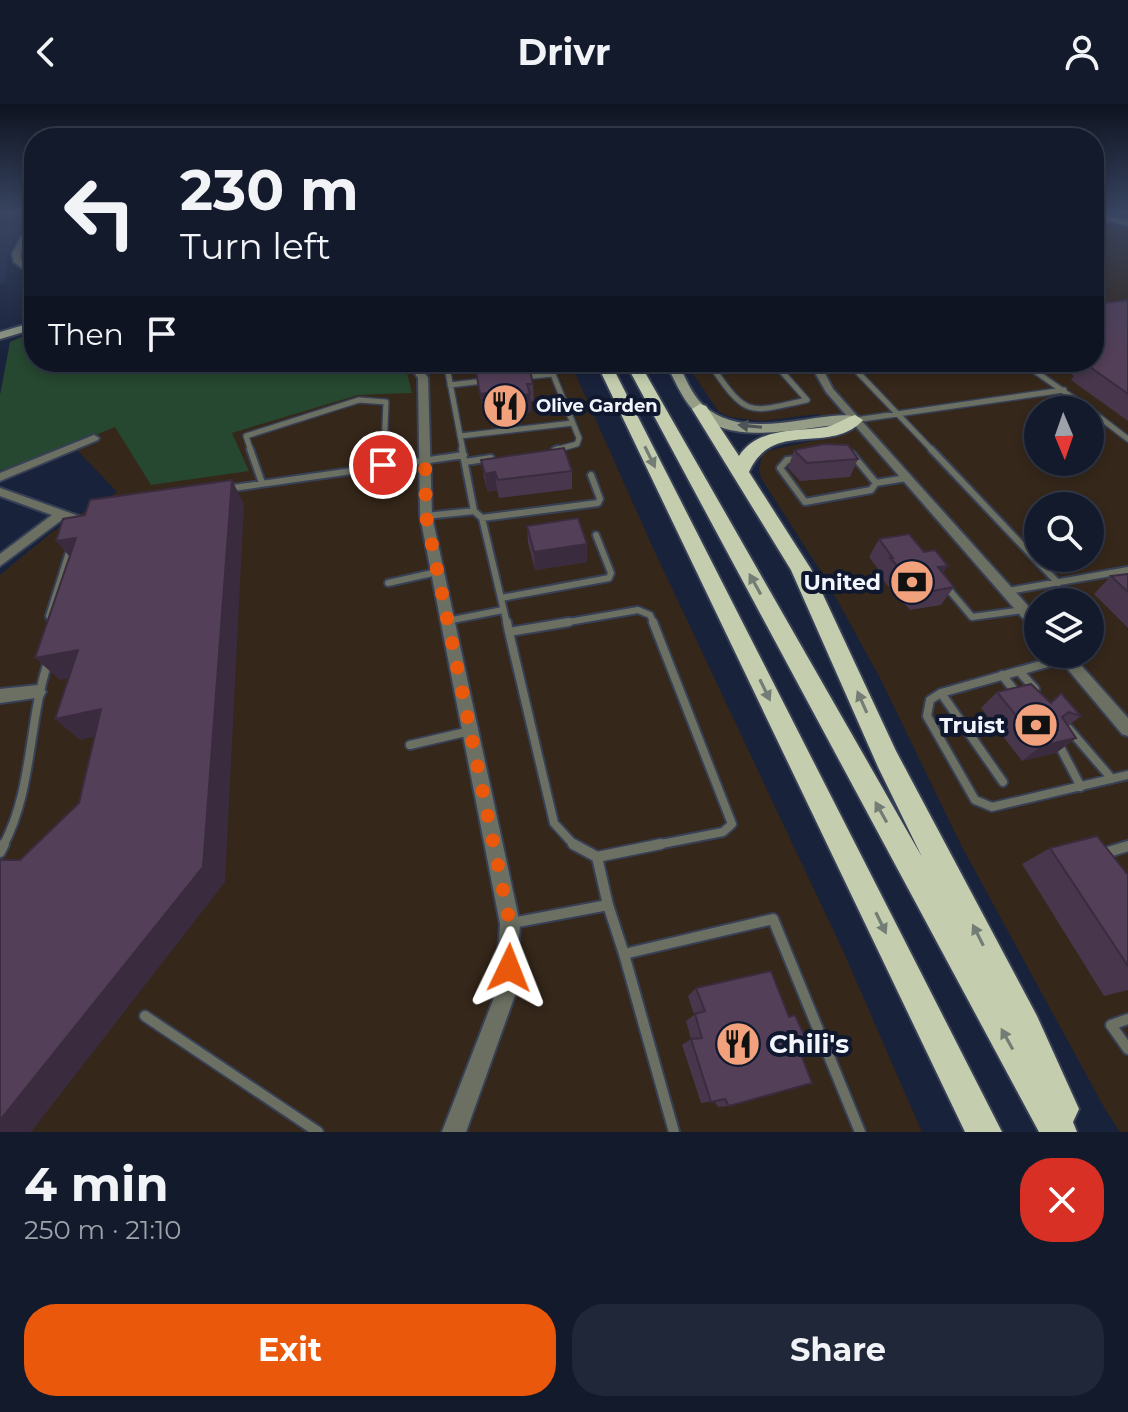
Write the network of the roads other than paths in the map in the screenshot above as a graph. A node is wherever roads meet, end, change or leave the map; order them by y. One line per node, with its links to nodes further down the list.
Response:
1 (24, 328): 2 (main road)
2 (0, 336)
3 (417, 372): 33 (street)
4 (447, 372): 16 (lane)
5 (608, 372): 99 (highway, one-way to 99)
6 (638, 372): 100 (highway, one-way to 6)
7 (677, 372): 19 (main road)
8 (716, 372): 9 (lane)
9 (782, 372)
10 (819, 372): 21 (street)
11 (857, 372): 20 (lane)
12 (1037, 372): 17 (lane)
13 (553, 374): 14 (lane); 23 (lane)
14 (509, 379)
15 (494, 380): 16 (lane)
16 (450, 385): 24 (lane)
17 (1064, 390): 18 (lane); 20 (lane)
18 (1072, 396)
19 (700, 409): 21 (main road, one-way to 19); 36 (highway)
20 (896, 413): 21 (lane); 57 (lane)
21 (855, 420): 36 (highway); 39 (street)
22 (1104, 421): 26 (lane)
23 (573, 423): 24 (lane); 27 (lane)
24 (460, 436): 29 (lane)
25 (94, 438): 38 (street)
26 (1128, 439)
27 (539, 452)
28 (845, 454): 40 (lane)
29 (464, 458): 30 (lane); 33 (lane); 44 (lane)
30 (495, 458)
31 (800, 458): 35 (lane)
32 (813, 460): 35 (lane)
33 (425, 461): 34 (lane); 47 (street)
34 (383, 465): 41 (lane); 41 (lane)
35 (782, 465): 40 (lane)
36 (740, 473): 101 (highway, one-way to 36)
37 (591, 475): 48 (lane)
38 (0, 477)
39 (906, 478): 40 (lane); 58 (street)
40 (874, 481)
41 (262, 483): 42 (lane)
42 (220, 490)
43 (0, 492): 45 (street)
44 (474, 511): 47 (lane); 48 (lane)
45 (60, 515): 49 (street); 52 (street)
46 (101, 516): 49 (lane)
47 (426, 516): 54 (street)
48 (482, 518): 59 (lane)
49 (83, 528)
50 (596, 535): 59 (lane)
51 (73, 542): 63 (lane)
52 (0, 561)
53 (1128, 570): 57 (lane)
54 (437, 572): 55 (lane); 62 (street)
55 (388, 583)
56 (943, 583): 61 (lane)
57 (1058, 583): 58 (lane)
58 (1008, 592): 61 (street)
59 (501, 598): 60 (lane)
60 (503, 610): 62 (lane); 64 (lane)
61 (1024, 610)
62 (446, 621): 78 (street)
63 (58, 630)
64 (509, 632): 87 (lane); 87 (lane)
65 (50, 655): 70 (lane)
66 (1028, 668): 68 (lane)
67 (1076, 668): 75 (street)
68 (1019, 671): 69 (lane); 72 (lane)
69 (1002, 675): 71 (lane); 74 (lane)
70 (38, 692): 73 (street); 86 (lane)
71 (941, 693): 83 (lane); 84 (lane)
72 (1040, 695)
73 (0, 696)
74 (1022, 700)
75 (1121, 712): 77 (street)
76 (1060, 719): 82 (lane)
77 (1128, 729)
78 (470, 731): 80 (lane); 90 (street)
79 (1050, 734): 84 (lane)
80 (410, 745)
81 (1128, 775): 82 (lane)
82 (1112, 779): 84 (lane)
83 (1003, 782)
84 (1081, 787)
85 (1128, 846): 88 (lane)
86 (0, 852)
87 (597, 857): 89 (lane)
88 (1112, 862)
89 (608, 905): 90 (lane); 91 (lane)
90 (510, 924): 96 (street)
91 (624, 954): 97 (lane); 98 (lane)
92 (145, 1016): 95 (lane)
93 (1128, 1019): 94 (lane)
94 (1128, 1049)
95 (318, 1132)
96 (454, 1132)
97 (674, 1132)
98 (860, 1132)
99 (984, 1132)
100 (1059, 1132)
101 (1071, 1132)

